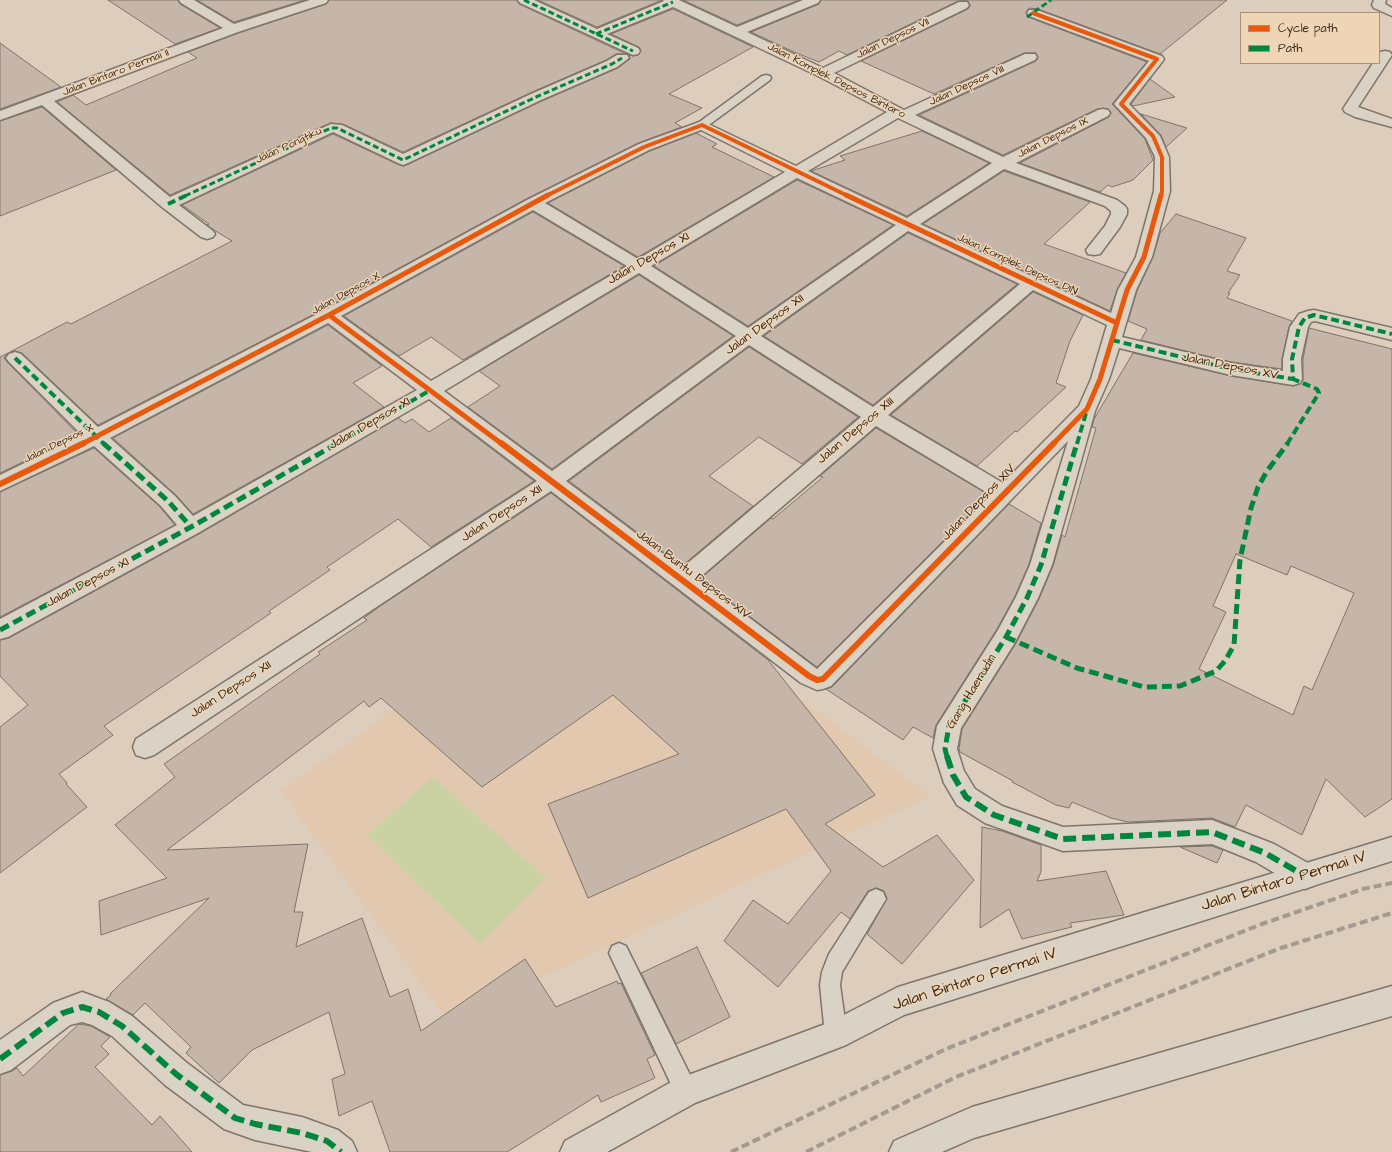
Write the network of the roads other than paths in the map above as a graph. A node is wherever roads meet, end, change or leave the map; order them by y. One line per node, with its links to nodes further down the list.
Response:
1 (184, 0): 10 (street)
2 (322, 0): 10 (street, Jalan Bintaro Permai II)
3 (524, 0): 12 (street)
4 (814, 0): 11 (street)
5 (1051, 0): 35 (street, Jalan Depsos XIV)
6 (1380, 0): 9 (street)
7 (671, 1): 11 (street, Jalan Komplek Depsos Bintaro); 12 (street)
8 (963, 4): 17 (street, Jalan Depsos VII)
9 (1392, 12)
10 (233, 29): 19 (street, Jalan Bintaro Permai II)
11 (736, 32): 17 (street, Jalan Komplek Depsos Bintaro)
12 (596, 34): 28 (street, Jalan Pongtiku)
13 (1385, 55): 15 (street)
14 (1030, 57): 21 (street, Jalan Depsos VIII)
15 (1380, 63)
16 (1379, 64): 23 (street)
17 (823, 73): 21 (street, Jalan Komplek Depsos Bintaro)
18 (766, 78): 24 (lane)
19 (45, 100): 22 (street, Jalan Bintaro Permai II); 28 (street)
20 (1103, 113): 25 (street, Jalan Depsos IX)
21 (900, 114): 25 (street, Jalan Komplek Depsos Bintaro); 26 (street, Jalan Depsos VIII)
22 (0, 116)
23 (1392, 123)
24 (702, 125): 26 (street, Jalan Komplek Depsos DIN); 27 (street, Jalan Depsos X)
25 (1003, 163): 29 (street, Jalan Depsos IX); 31 (street, Jalan Komplek Depsos Bintaro)
26 (797, 172): 29 (street, Jalan Komplek Depsos DIN); 32 (street, Jalan Depsos XI)
27 (533, 203): 32 (street); 34 (street, Jalan Depsos X)
28 (168, 204): 30 (street)
29 (908, 224): 33 (street, Jalan Komplek Depsos DIN); 37 (street, Jalan Depsos XII)
30 (207, 234)
31 (1094, 250)
32 (637, 265): 37 (street); 39 (street, Jalan Depsos XI)
33 (1031, 283): 35 (street, Jalan Komplek Depsos DIN); 41 (street, Jalan Depsos XIII)
34 (329, 315): 39 (street, Jalan Buntu Depsos XIV); 42 (street, Jalan Depsos X)
35 (1114, 331): 36 (street, Jalan Depsos XV); 40 (street, Jalan Depsos XIV)
36 (1392, 334)
37 (749, 336): 41 (street); 43 (street, Jalan Depsos XII)
38 (15, 358): 42 (street)
39 (429, 391): 43 (street, Jalan Buntu Depsos XIV); 46 (street, Jalan Depsos XI)
40 (1087, 409): 45 (street, Jalan Depsos XIV); 52 (street, Gang Haerudin)
41 (874, 416): 45 (street); 47 (street, Jalan Depsos XIII)
42 (96, 437): 44 (street, Jalan Depsos X); 46 (street)
43 (552, 481): 47 (street, Jalan Buntu Depsos XIV); 50 (street, Jalan Depsos XII)
44 (0, 484)
45 (1004, 493): 49 (street, Jalan Depsos XIV)
46 (191, 527): 48 (street, Jalan Depsos XI)
47 (682, 580): 49 (street, Jalan Buntu Depsos XIV)
48 (0, 630)
49 (824, 679)
50 (145, 747)
51 (1392, 849): 52 (street, Jalan Bintaro Permai IV)
52 (1305, 876): 56 (street, Jalan Bintaro Permai IV)
53 (876, 899): 56 (lane)
54 (619, 953): 58 (lane)
55 (1392, 1001): 61 (street)
56 (836, 1035): 58 (street, Jalan Bintaro Permai IV)
57 (0, 1059): 59 (street)
58 (686, 1091): 60 (street, Jalan Bintaro Permai IV)
59 (341, 1152)
60 (576, 1152)
61 (905, 1152)

